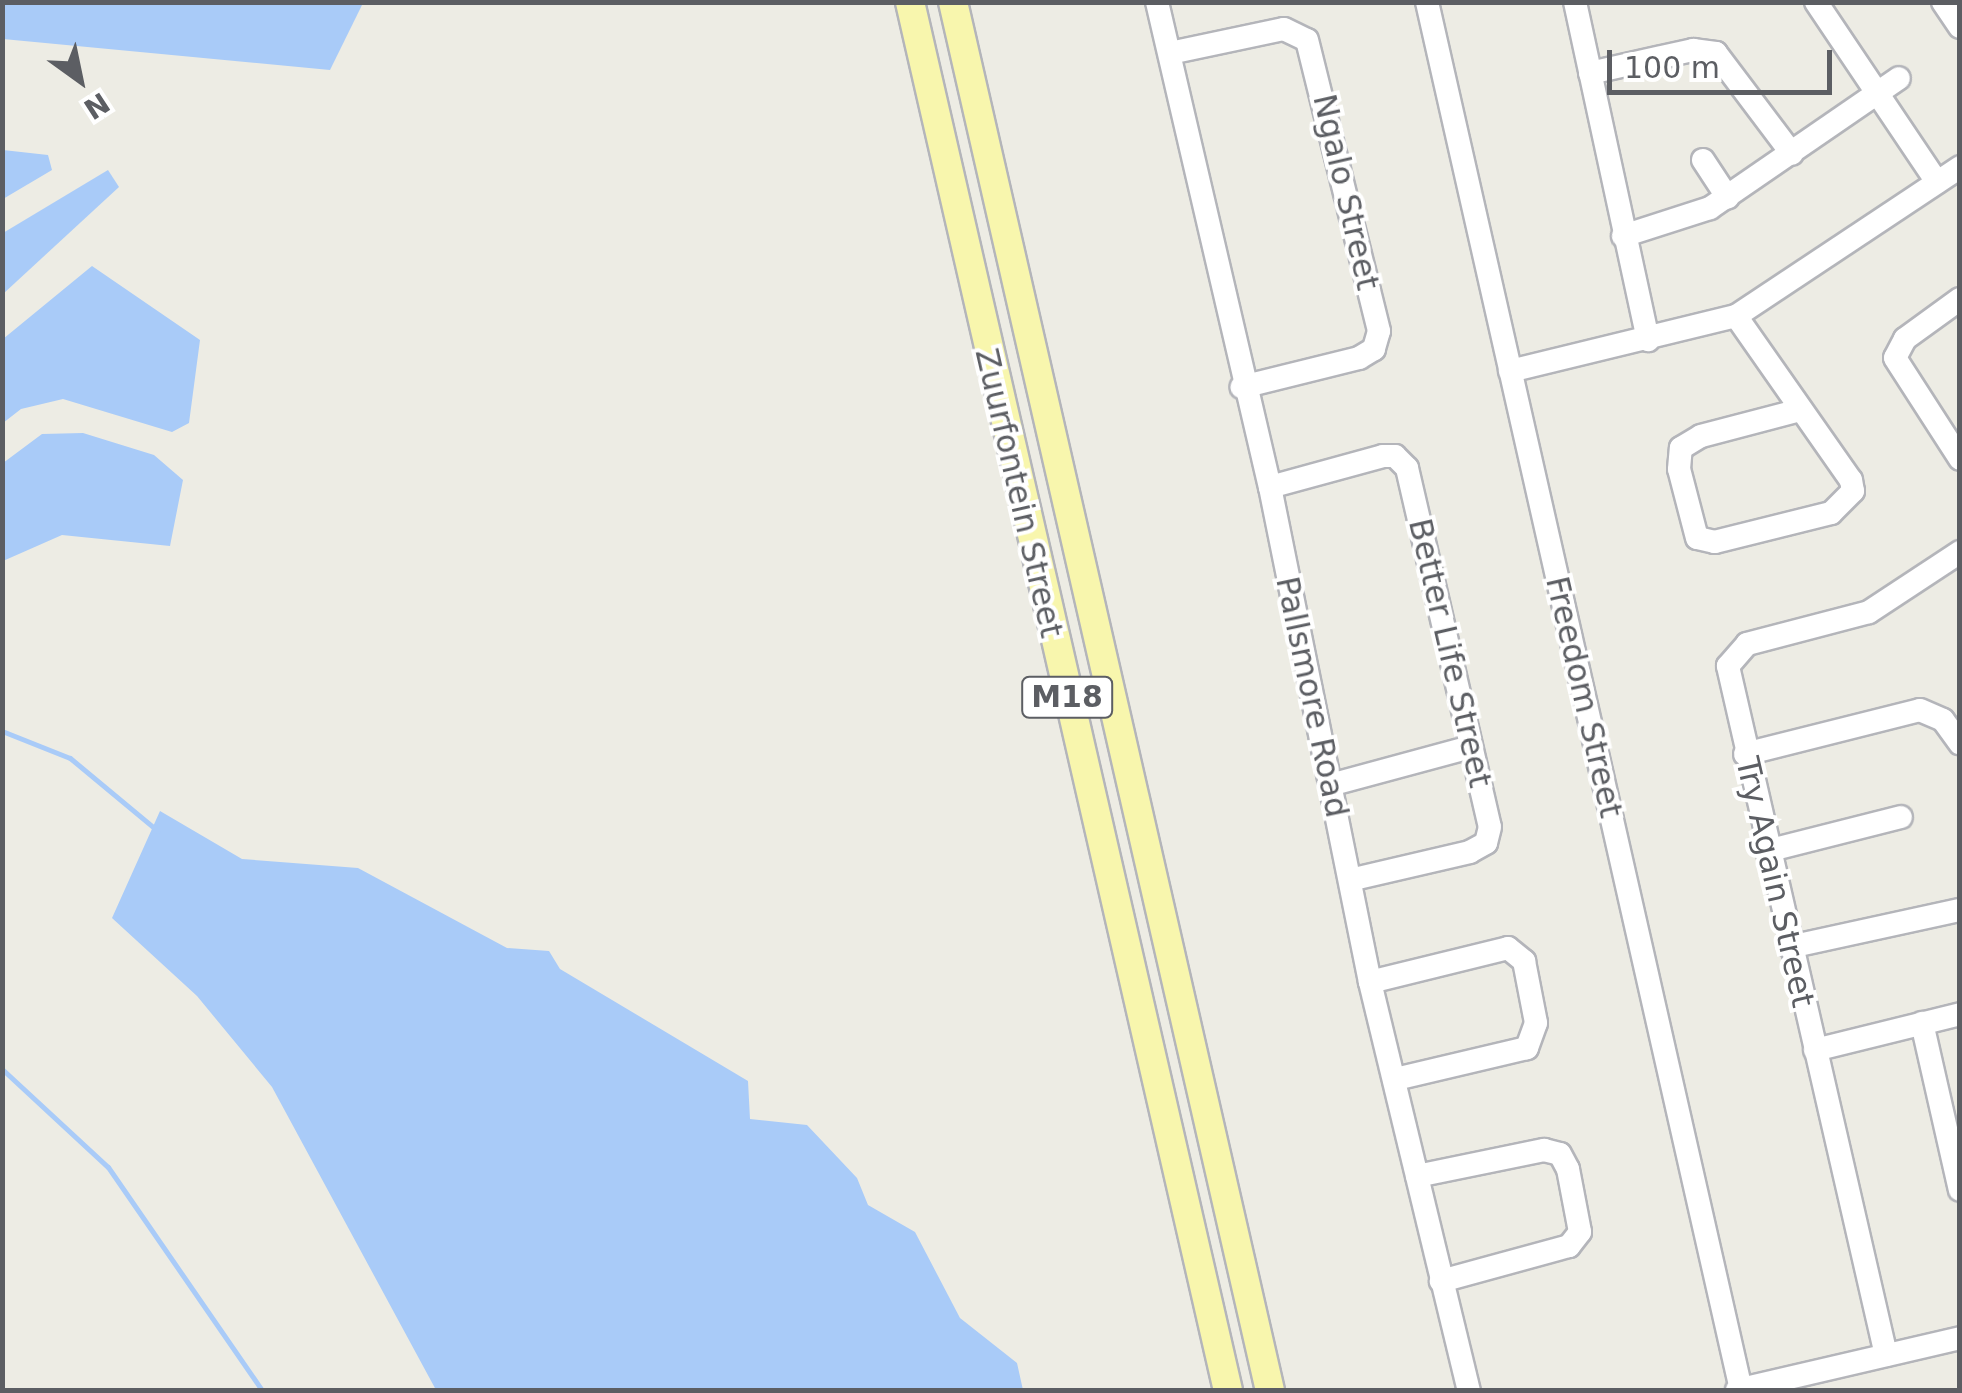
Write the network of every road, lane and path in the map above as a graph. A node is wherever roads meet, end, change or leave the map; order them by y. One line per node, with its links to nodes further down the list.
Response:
1 (910, 2): 49 (main road, Zuurfontein Street / M18)
2 (953, 2): 50 (main road, Zuurfontein Street / M18)
3 (1157, 2): 9 (street, Pallsmore Road)
4 (1427, 2): 22 (street, Freedom Street)
5 (1575, 2): 10 (street)
6 (1943, 2): 8 (street)
7 (1822, 5): 12 (street)
8 (1960, 27)
9 (1170, 54): 23 (street, Pallsmore Road); 23 (street, Ngalo Street)
10 (1590, 73): 13 (street); 18 (street)
11 (1899, 78): 12 (street)
12 (1876, 95): 13 (street); 16 (street)
13 (1792, 154): 17 (street)
14 (1703, 160): 17 (street)
15 (1960, 167): 16 (street)
16 (1936, 182): 20 (street)
17 (1728, 198): 18 (street)
18 (1624, 236): 21 (street)
19 (1960, 299): 25 (street)
20 (1736, 316): 21 (street); 24 (street)
21 (1648, 340): 22 (street)
22 (1510, 371): 52 (street, Freedom Street)
23 (1242, 387): 27 (street, Pallsmore Road)
24 (1800, 410): 24 (street)
25 (1951, 429): 26 (street)
26 (1960, 460)
27 (1270, 487): 30 (street, Better Life Street); 32 (street, Pallsmore Road)
28 (1959, 555): 31 (street, Try Again Street)
29 (1960, 743): 31 (street)
30 (1471, 747): 32 (street); 35 (street, Better Life Street)
31 (1745, 754): 34 (street, Try Again Street)
32 (1330, 785): 35 (street, Pallsmore Road)
33 (1902, 817): 34 (street)
34 (1768, 851): 37 (street, Try Again Street)
35 (1350, 880): 38 (street, Pallsmore Road)
36 (1960, 910): 37 (street)
37 (1790, 946): 41 (street, Try Again Street)
38 (1370, 982): 42 (street, Pallsmore Road); 42 (street)
39 (1960, 1014): 40 (street)
40 (1922, 1023): 41 (street); 43 (street)
41 (1814, 1050): 48 (street, Try Again Street)
42 (1396, 1080): 44 (street, Pallsmore Road)
43 (1952, 1121): 45 (street)
44 (1417, 1176): 46 (street, Pallsmore Road); 46 (street)
45 (1960, 1190)
46 (1442, 1281): 51 (street, Pallsmore Road)
47 (1960, 1338): 48 (street)
48 (1886, 1356): 52 (street)
49 (1228, 1390)
50 (1270, 1390)
51 (1469, 1390)
52 (1740, 1390)

